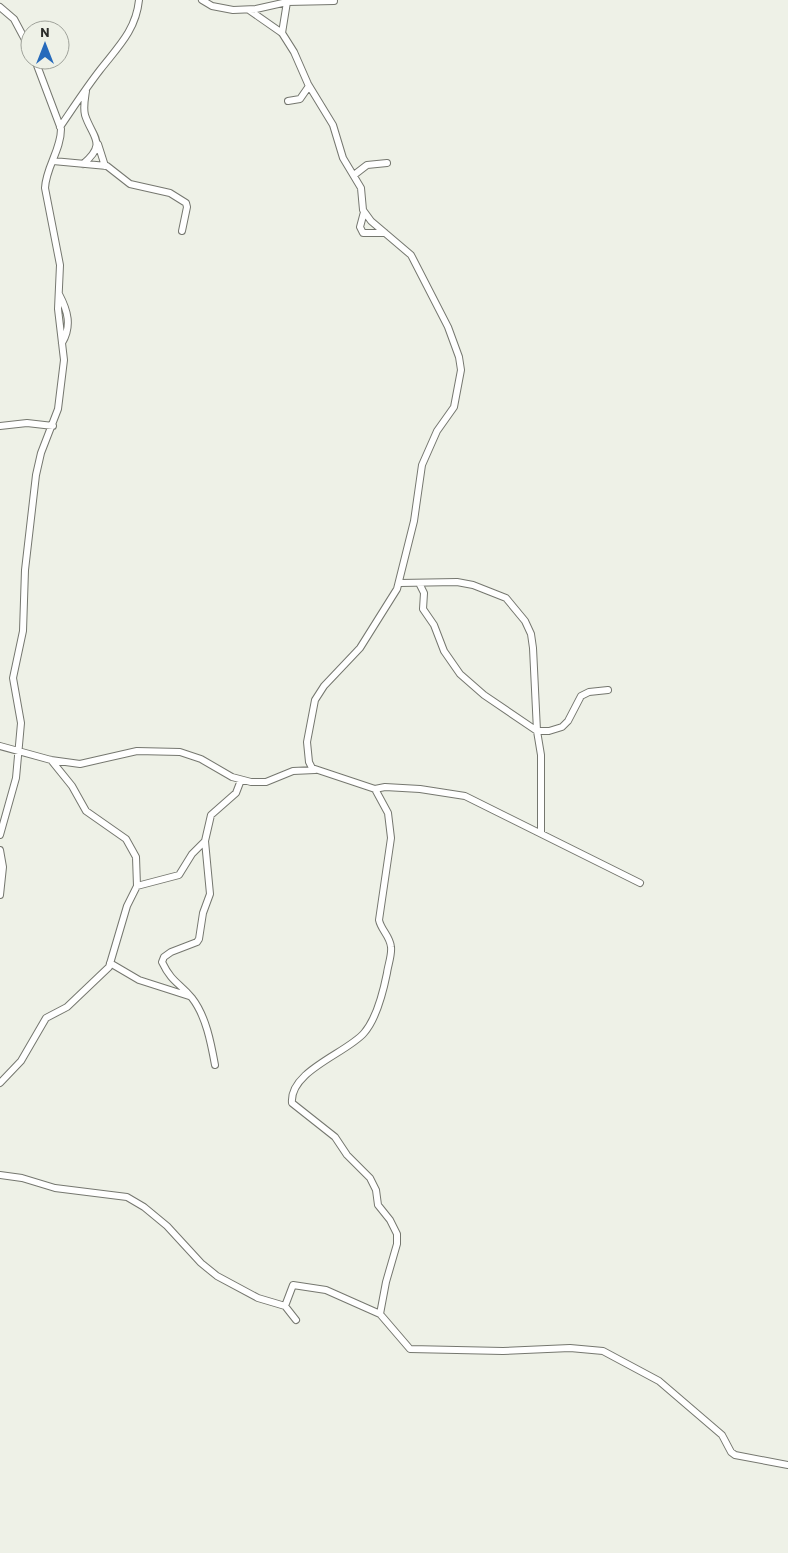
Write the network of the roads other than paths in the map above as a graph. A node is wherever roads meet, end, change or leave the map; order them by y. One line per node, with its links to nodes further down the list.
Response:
1 (140, 0): 11 (street)
2 (202, 0): 6 (street)
3 (334, 1): 4 (street)
4 (289, 2): 6 (street); 8 (street)
5 (0, 7): 7 (street)
6 (250, 10): 8 (street)
7 (20, 31)
8 (282, 33): 10 (street)
9 (39, 70): 13 (street)
10 (309, 86): 12 (street); 19 (street)
11 (86, 90): 13 (street); 14 (street)
12 (288, 101)
13 (60, 127): 15 (street)
14 (96, 141): 17 (street); 18 (street)
15 (53, 161): 17 (street); 24 (street)
16 (388, 163): 19 (street)
17 (83, 164): 18 (street)
18 (105, 166): 21 (street)
19 (354, 175): 20 (street)
20 (364, 212): 22 (street); 22 (street)
21 (182, 232)
22 (385, 233): 26 (street)
23 (0, 426): 24 (street)
24 (53, 426): 30 (street)
25 (419, 583): 26 (street); 28 (street); 28 (street)
26 (400, 584): 32 (street)
27 (608, 690): 28 (street)
28 (537, 731): 35 (street)
29 (0, 746): 30 (street)
30 (16, 751): 31 (street); 36 (street)
31 (52, 760): 33 (street); 40 (street)
32 (316, 770): 33 (street); 34 (street)
33 (241, 780): 37 (street)
34 (375, 789): 35 (street); 48 (street)
35 (541, 834): 39 (street)
36 (0, 835)
37 (205, 841): 40 (street); 43 (street)
38 (0, 850): 41 (street)
39 (640, 883)
40 (137, 886): 42 (street)
41 (0, 894)
42 (110, 962): 43 (street); 45 (street)
43 (190, 996): 44 (street)
44 (215, 1065)
45 (0, 1083)
46 (0, 1175): 47 (street)
47 (285, 1306): 48 (street); 49 (street)
48 (380, 1314): 50 (street)
49 (296, 1320)
50 (788, 1465)

